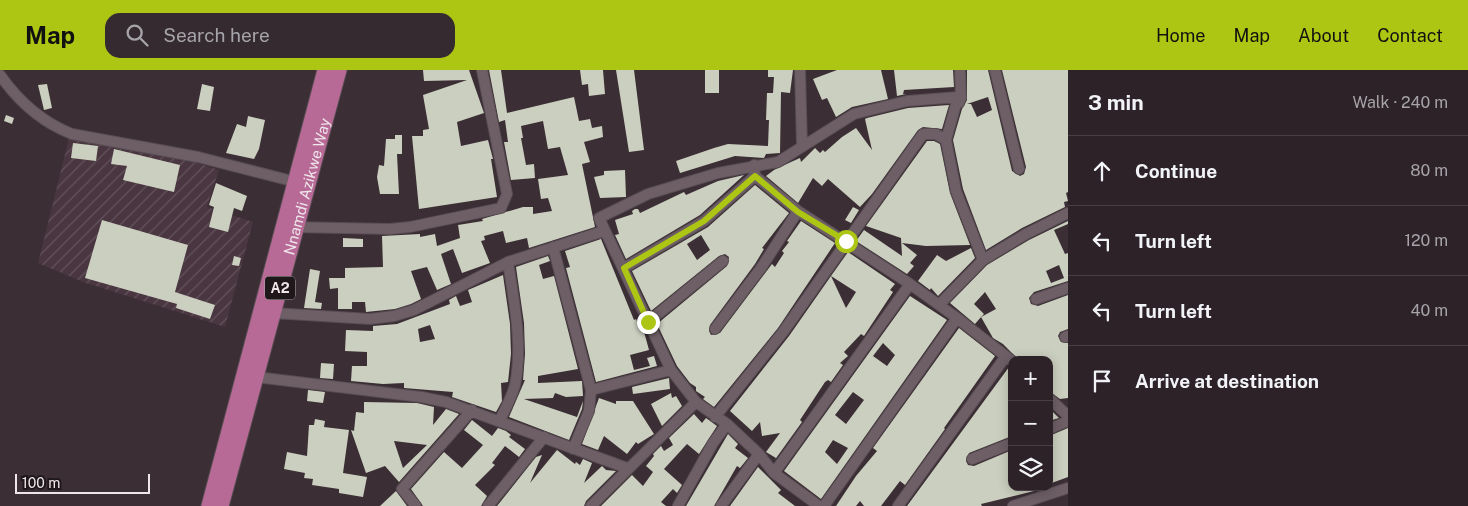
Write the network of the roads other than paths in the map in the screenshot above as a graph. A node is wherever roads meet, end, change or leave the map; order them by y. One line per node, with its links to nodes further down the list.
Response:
1 (325, 70): 13 (highway, Nnamdi Azikwe Way / A2)
2 (339, 70): 16 (highway, Nnamdi Azikwe Way / A2)
3 (482, 70): 16 (street)
4 (800, 70): 9 (street)
5 (960, 70): 8 (street)
6 (995, 70): 11 (street)
7 (0, 75): 13 (street)
8 (946, 140): 9 (street); 18 (street); 20 (street)
9 (802, 146): 10 (street)
10 (754, 165): 12 (street); 17 (street)
11 (1019, 169)
12 (755, 176): 14 (street); 23 (street)
13 (296, 182): 16 (highway, Nnamdi Azikwe Way / A2)
14 (798, 212): 18 (street); 31 (street)
15 (1068, 213): 20 (street)
16 (290, 227): 28 (highway, Nnamdi Azikwe Way / A2); 54 (highway, Nnamdi Azikwe Way / A2)
17 (604, 231): 19 (street); 23 (street)
18 (846, 241): 24 (street); 41 (street)
19 (553, 247): 22 (street); 36 (street)
20 (984, 260): 27 (street)
21 (723, 261): 30 (street)
22 (508, 262): 28 (street); 42 (street)
23 (624, 268): 30 (street)
24 (910, 284): 27 (street); 52 (street)
25 (1068, 288): 26 (street)
26 (1036, 299)
27 (939, 305): 29 (street)
28 (273, 313): 35 (highway, Nnamdi Azikwe Way / A2)
29 (957, 318): 32 (street); 62 (street)
30 (648, 322): 34 (street)
31 (715, 329)
32 (1008, 357)
33 (1008, 359): 63 (street)
34 (671, 370): 36 (street); 38 (street)
35 (256, 377): 39 (street); 55 (highway, Nnamdi Azikwe Way / A2)
36 (591, 390): 48 (street)
37 (1052, 401): 40 (street)
38 (696, 402): 41 (street); 51 (street)
39 (472, 410): 42 (street); 56 (street)
40 (1068, 416)
41 (715, 417): 44 (street)
42 (500, 420): 46 (street)
43 (1068, 421): 45 (street)
44 (727, 424): 49 (street); 59 (street)
45 (1053, 427)
46 (544, 437): 48 (street); 57 (street)
47 (1008, 445): 50 (street)
48 (573, 449): 51 (street)
49 (759, 454): 52 (street); 60 (street)
50 (972, 459)
51 (627, 468): 58 (street)
52 (774, 473): 61 (street)
53 (1068, 488): 64 (street)
54 (209, 506)
55 (220, 506)
56 (416, 506)
57 (488, 506)
58 (591, 506)
59 (678, 506)
60 (721, 506)
61 (819, 506)
62 (824, 506)
63 (898, 506)
64 (1013, 506)

